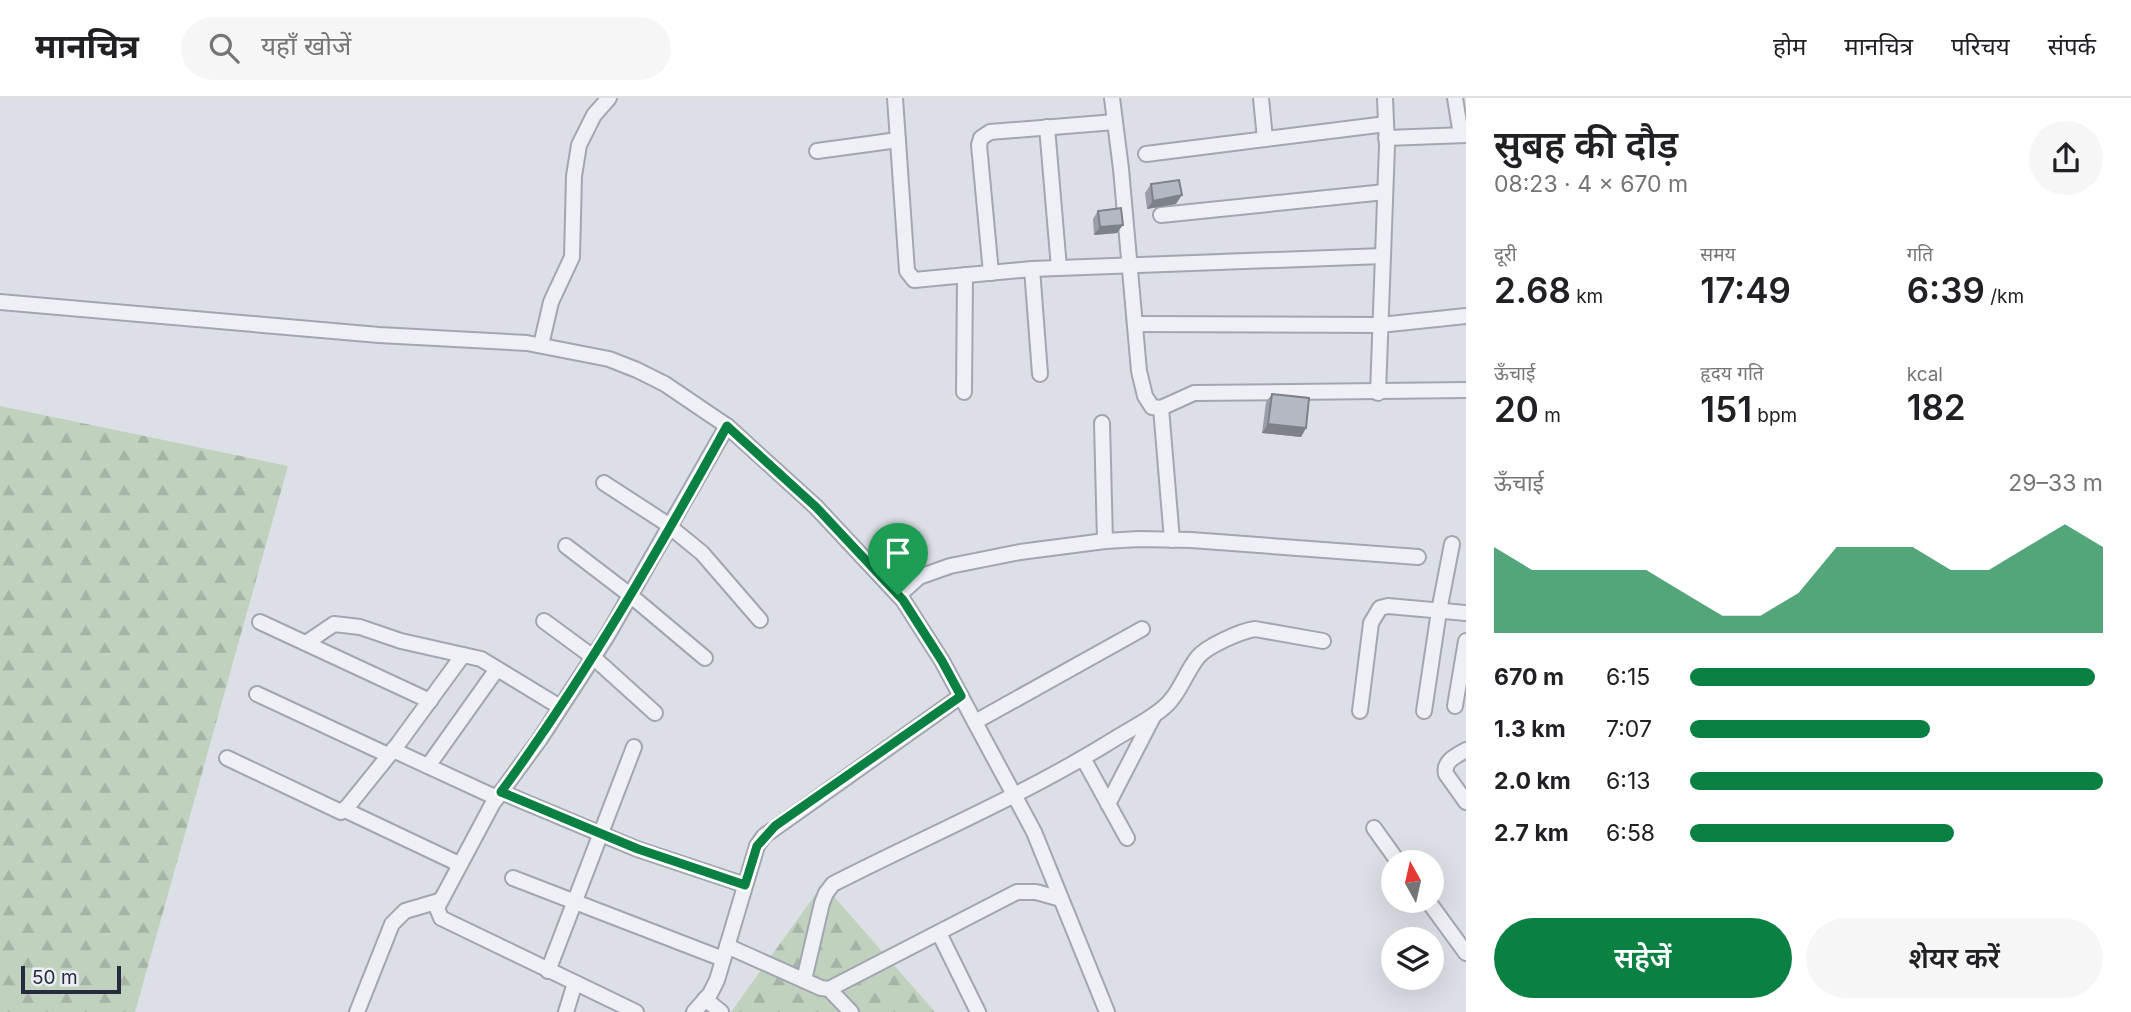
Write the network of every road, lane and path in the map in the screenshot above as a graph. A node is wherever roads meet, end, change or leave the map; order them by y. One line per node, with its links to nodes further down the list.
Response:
1 (609, 98): 27 (street)
2 (895, 98): 12 (street)
3 (1112, 98): 7 (street)
4 (1261, 98): 11 (street)
5 (1385, 98): 9 (street)
6 (1455, 98): 10 (street)
7 (1115, 122): 8 (street); 18 (street)
8 (1047, 127): 19 (street); 21 (street)
9 (1386, 131): 10 (street); 11 (street); 15 (street)
10 (1463, 135)
11 (1265, 139): 14 (street)
12 (898, 141): 13 (street); 22 (street)
13 (817, 151)
14 (1146, 154)
15 (1385, 192): 16 (street); 17 (street)
16 (1161, 215)
17 (1383, 256): 18 (street); 26 (street)
18 (1129, 264): 19 (street); 25 (street)
19 (1059, 268): 20 (street)
20 (1032, 269): 21 (street); 28 (street)
21 (991, 272): 22 (street)
22 (965, 275): 30 (street)
23 (0, 302): 27 (street)
24 (1466, 316): 26 (street)
25 (1135, 324): 26 (street); 32 (street)
26 (1380, 325): 31 (street)
27 (541, 345): 34 (street)
28 (1040, 374)
29 (1466, 390): 31 (street)
30 (964, 392)
31 (1378, 393): 32 (street)
32 (1161, 408): 37 (street)
33 (1102, 423): 38 (street)
34 (727, 426): 36 (street); 43 (street)
35 (604, 484): 36 (street)
36 (671, 527): 42 (street); 46 (street)
37 (1172, 540): 38 (street); 41 (street)
38 (1105, 541): 43 (street)
39 (1452, 544): 44 (street)
40 (566, 546): 42 (street)
41 (1418, 557)
42 (630, 595): 54 (street); 55 (street)
43 (898, 595): 58 (street)
44 (1439, 611): 45 (street); 62 (street); 63 (street)
45 (1466, 613)
46 (760, 620)
47 (544, 621): 54 (street)
48 (260, 622): 52 (street)
49 (1142, 629): 66 (street)
50 (1323, 641): 65 (street)
51 (1466, 641): 60 (street)
52 (306, 643): 53 (street); 59 (street)
53 (463, 655): 56 (street); 59 (street)
54 (593, 657): 61 (street); 64 (street)
55 (705, 658)
56 (497, 669): 61 (street); 72 (street)
57 (257, 694): 69 (street)
58 (961, 696): 66 (street); 84 (street)
59 (430, 701): 69 (street)
60 (1455, 706)
61 (561, 707): 73 (street)
62 (1424, 710)
63 (1360, 711)
64 (655, 713)
65 (1154, 714): 71 (street); 76 (street)
66 (975, 722): 74 (street)
67 (634, 747): 79 (street)
68 (1466, 750): 75 (street)
69 (391, 752): 72 (street); 77 (street)
70 (227, 758): 77 (street)
71 (1083, 758): 74 (street); 76 (street)
72 (428, 766): 73 (street)
73 (499, 795): 79 (street); 82 (street)
74 (1015, 796): 85 (street); 93 (street)
75 (1466, 802)
76 (1108, 804): 80 (street)
77 (345, 810): 82 (street)
78 (1374, 828): 81 (street)
79 (600, 833): 84 (street); 87 (street)
80 (1127, 838)
81 (1390, 850)
82 (459, 864): 86 (street)
83 (513, 878): 87 (street)
84 (745, 885): 91 (street)
85 (1061, 899): 89 (street); 104 (street)
86 (439, 901): 92 (street); 97 (street)
87 (574, 901): 91 (street); 92 (street)
88 (1438, 914): 90 (street)
89 (939, 933): 95 (street); 103 (street)
90 (1464, 946)
91 (725, 953): 93 (street); 96 (street)
92 (548, 971): 94 (street)
93 (804, 980): 95 (street)
94 (575, 983): 98 (street); 99 (street)
95 (829, 989): 102 (street)
96 (705, 999): 100 (street); 101 (street)
97 (357, 1012)
98 (566, 1012)
99 (636, 1012)
100 (694, 1012)
101 (721, 1012)
102 (851, 1012)
103 (978, 1012)
104 (1107, 1012)

